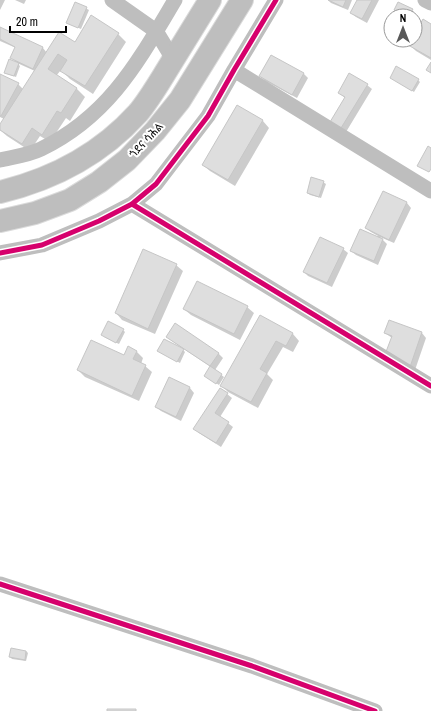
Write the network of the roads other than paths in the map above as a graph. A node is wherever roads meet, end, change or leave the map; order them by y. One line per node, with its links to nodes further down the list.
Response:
1 (112, 0): 8 (street)
2 (175, 0): 8 (street)
3 (210, 0): 9 (highway)
4 (242, 0): 15 (highway, ጎደና ሳሕል)
5 (276, 0): 10 (street)
6 (425, 0): 7 (street)
7 (431, 3)
8 (156, 31): 9 (street); 11 (street)
9 (173, 60): 13 (highway)
10 (234, 70): 12 (street); 14 (street)
11 (0, 160)
12 (431, 191)
13 (0, 192)
14 (132, 204): 16 (street); 17 (street)
15 (0, 221)
16 (0, 253)
17 (431, 386)
18 (0, 584): 19 (street)
19 (375, 711)

